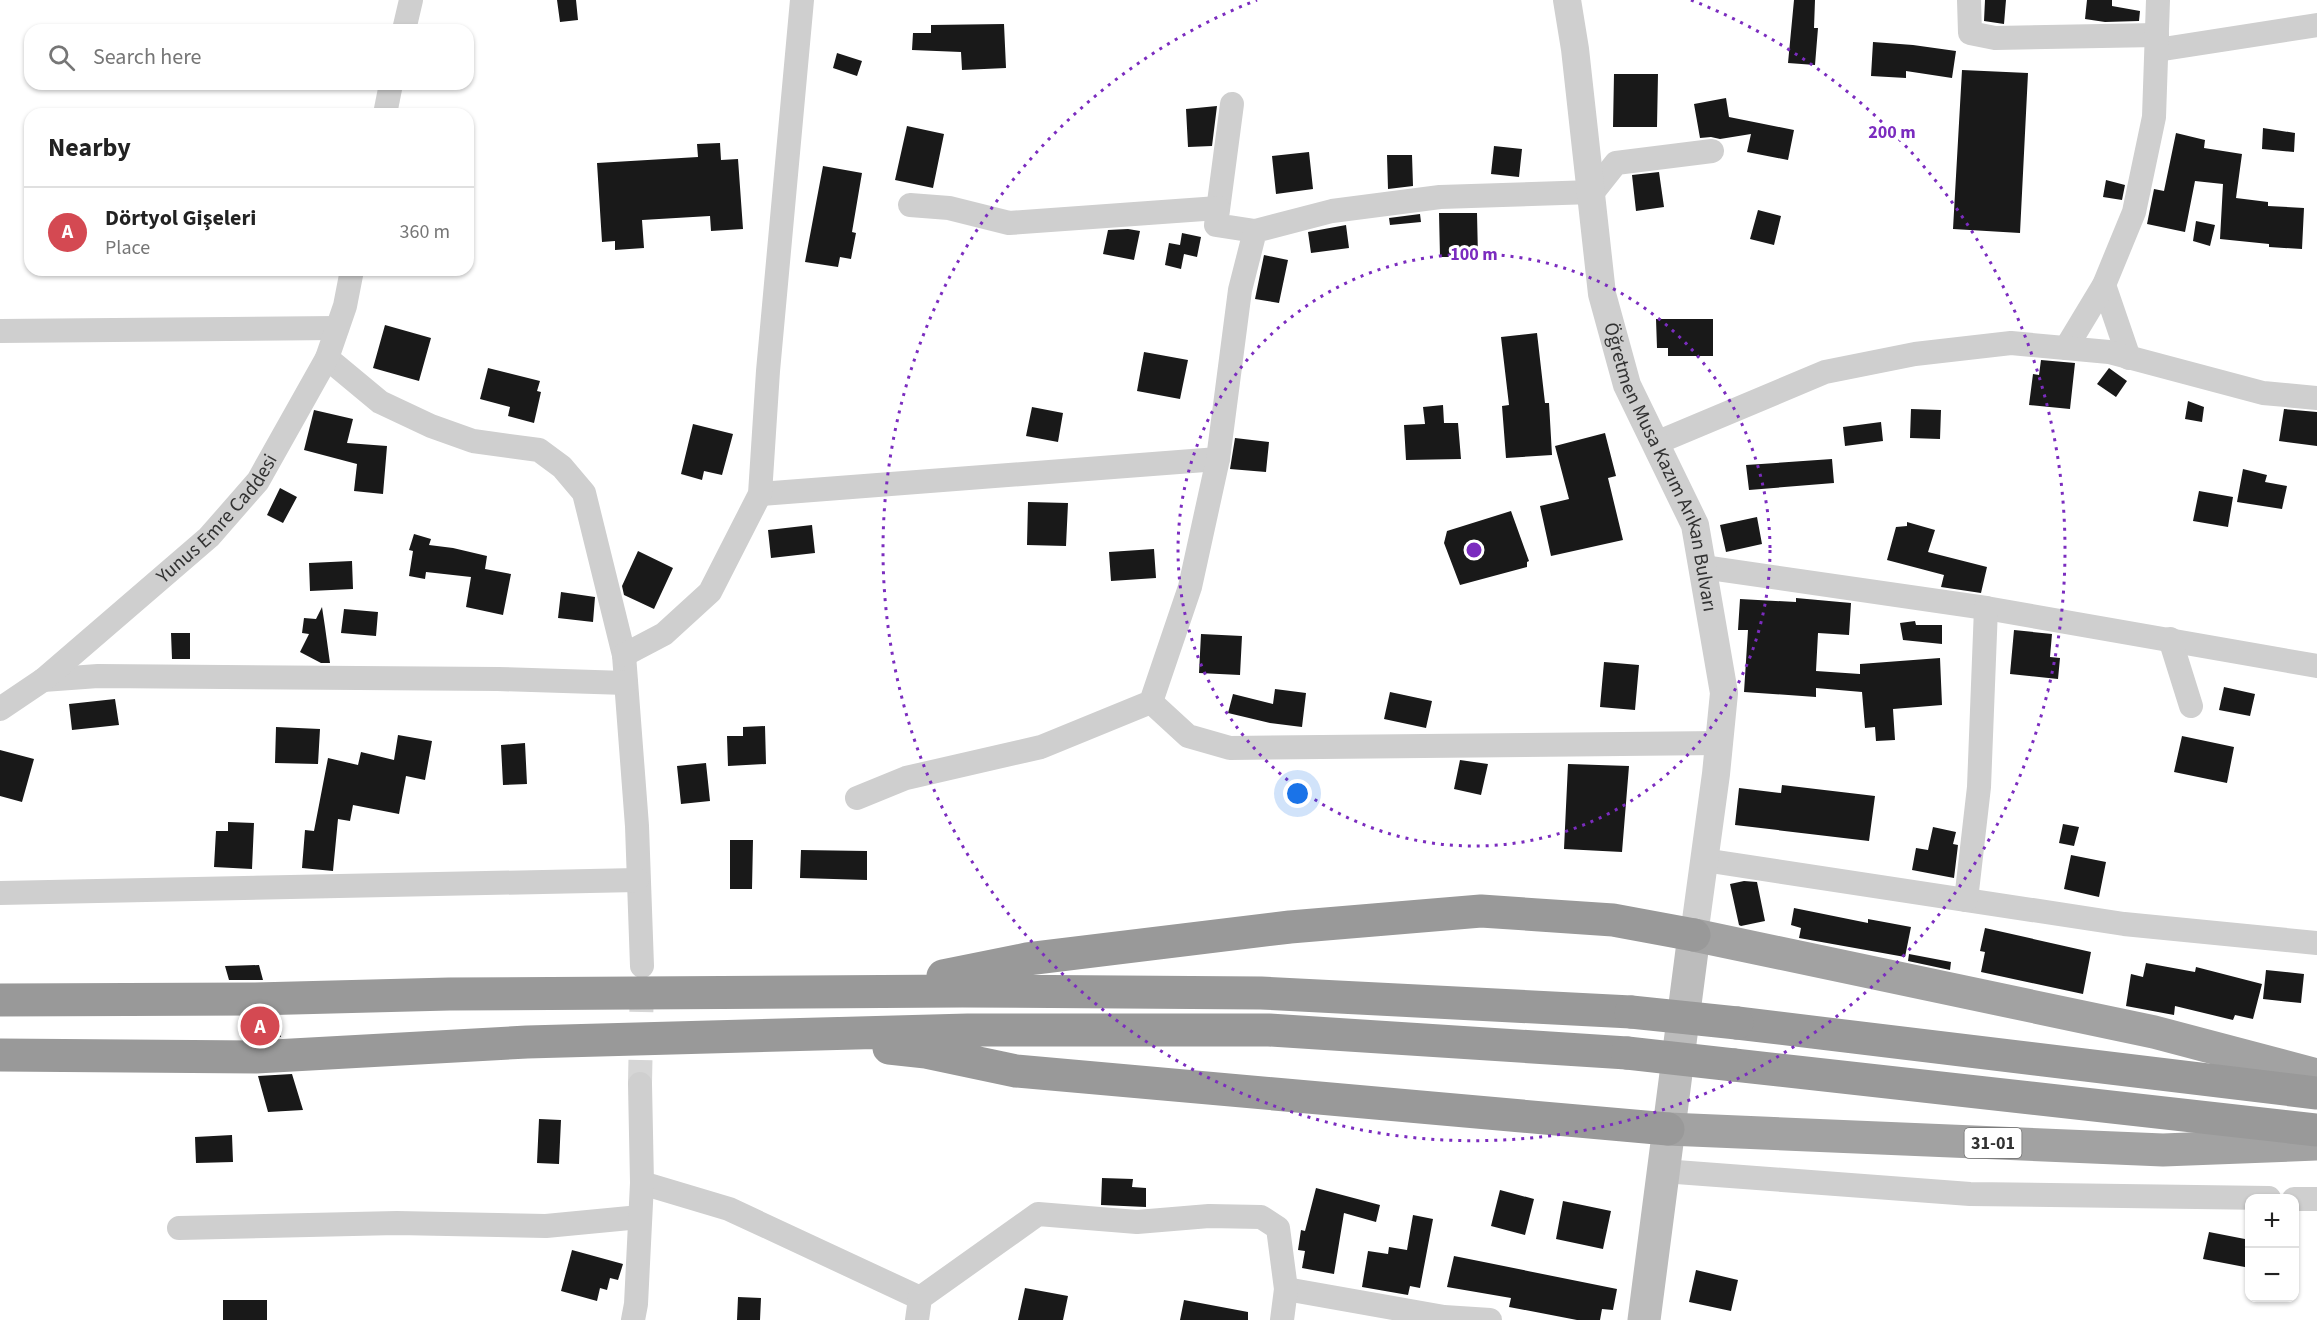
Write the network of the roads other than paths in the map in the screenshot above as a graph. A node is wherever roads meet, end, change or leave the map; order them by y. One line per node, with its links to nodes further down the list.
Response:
1 (411, 0): 6 (street)
2 (802, 0): 27 (street)
3 (1567, 0): 13 (street, Öğretmen Musa Kazım Arıkan Bulvarı)
4 (1969, 0): 8 (street)
5 (2158, 0): 8 (street)
6 (405, 24)
7 (2317, 25): 8 (street)
8 (2157, 42): 18 (street)
9 (390, 90): 11 (street)
10 (1232, 104): 15 (street)
11 (386, 108)
12 (1712, 151): 13 (street)
13 (1591, 192): 16 (street); 25 (street, Öğretmen Musa Kazım Arıkan Bulvarı)
14 (910, 205): 15 (street)
15 (1218, 207): 16 (street)
16 (1255, 231): 26 (street)
17 (351, 276): 19 (street, Yunus Emre Caddesi)
18 (2104, 285): 21 (street); 23 (street)
19 (337, 328): 20 (street); 22 (street, Yunus Emre Caddesi)
20 (0, 331)
21 (2066, 348): 23 (street); 25 (street)
22 (327, 358): 31 (street); 33 (street, Yunus Emre Caddesi)
23 (2129, 358): 24 (street)
24 (2317, 398)
25 (1656, 442): 28 (street, Öğretmen Musa Kazım Arıkan Bulvarı)
26 (1218, 459): 27 (street); 35 (street)
27 (760, 494): 31 (street)
28 (1703, 567): 29 (street); 38 (street, Öğretmen Musa Kazım Arıkan Bulvarı)
29 (1986, 608): 30 (street); 43 (street)
30 (2170, 639): 32 (street); 36 (street)
31 (624, 655): 34 (street)
32 (2317, 666)
33 (43, 680): 34 (street); 37 (street, Yunus Emre Caddesi)
34 (626, 683): 41 (street)
35 (1151, 702): 38 (street); 39 (street)
36 (2191, 706)
37 (0, 709)
38 (1719, 743): 40 (street, Öğretmen Musa Kazım Arıkan Bulvarı)
39 (857, 798)
40 (1704, 860): 43 (street); 44 (street, Öğretmen Musa Kazım Arıkan Bulvarı)
41 (637, 880): 42 (street); 46 (street)
42 (0, 893)
43 (1966, 900): 45 (street)
44 (1694, 935): 47 (highway); 51 (highway); 54 (main road)
45 (2317, 943)
46 (642, 966)
47 (754, 992): 48 (highway); 53 (highway, bridge)
48 (0, 1000)
49 (762, 1035): 50 (highway); 54 (highway); 55 (highway, bridge)
50 (0, 1055)
51 (2317, 1075)
52 (640, 1084): 58 (street)
53 (2317, 1093)
54 (1668, 1129): 56 (highway, 31-01); 57 (main road)
55 (2317, 1130)
56 (2317, 1144)
57 (1663, 1171): 59 (street); 70 (main road)
58 (642, 1183): 62 (street); 65 (street)
59 (2245, 1198)
60 (2299, 1199): 61 (street)
61 (2317, 1199)
62 (640, 1217): 63 (street); 67 (street)
63 (179, 1228)
64 (1286, 1289): 65 (street); 66 (street); 68 (street)
65 (918, 1309)
66 (1444, 1318): 69 (street)
67 (633, 1320)
68 (1282, 1320)
69 (1490, 1320)
70 (1644, 1320)

